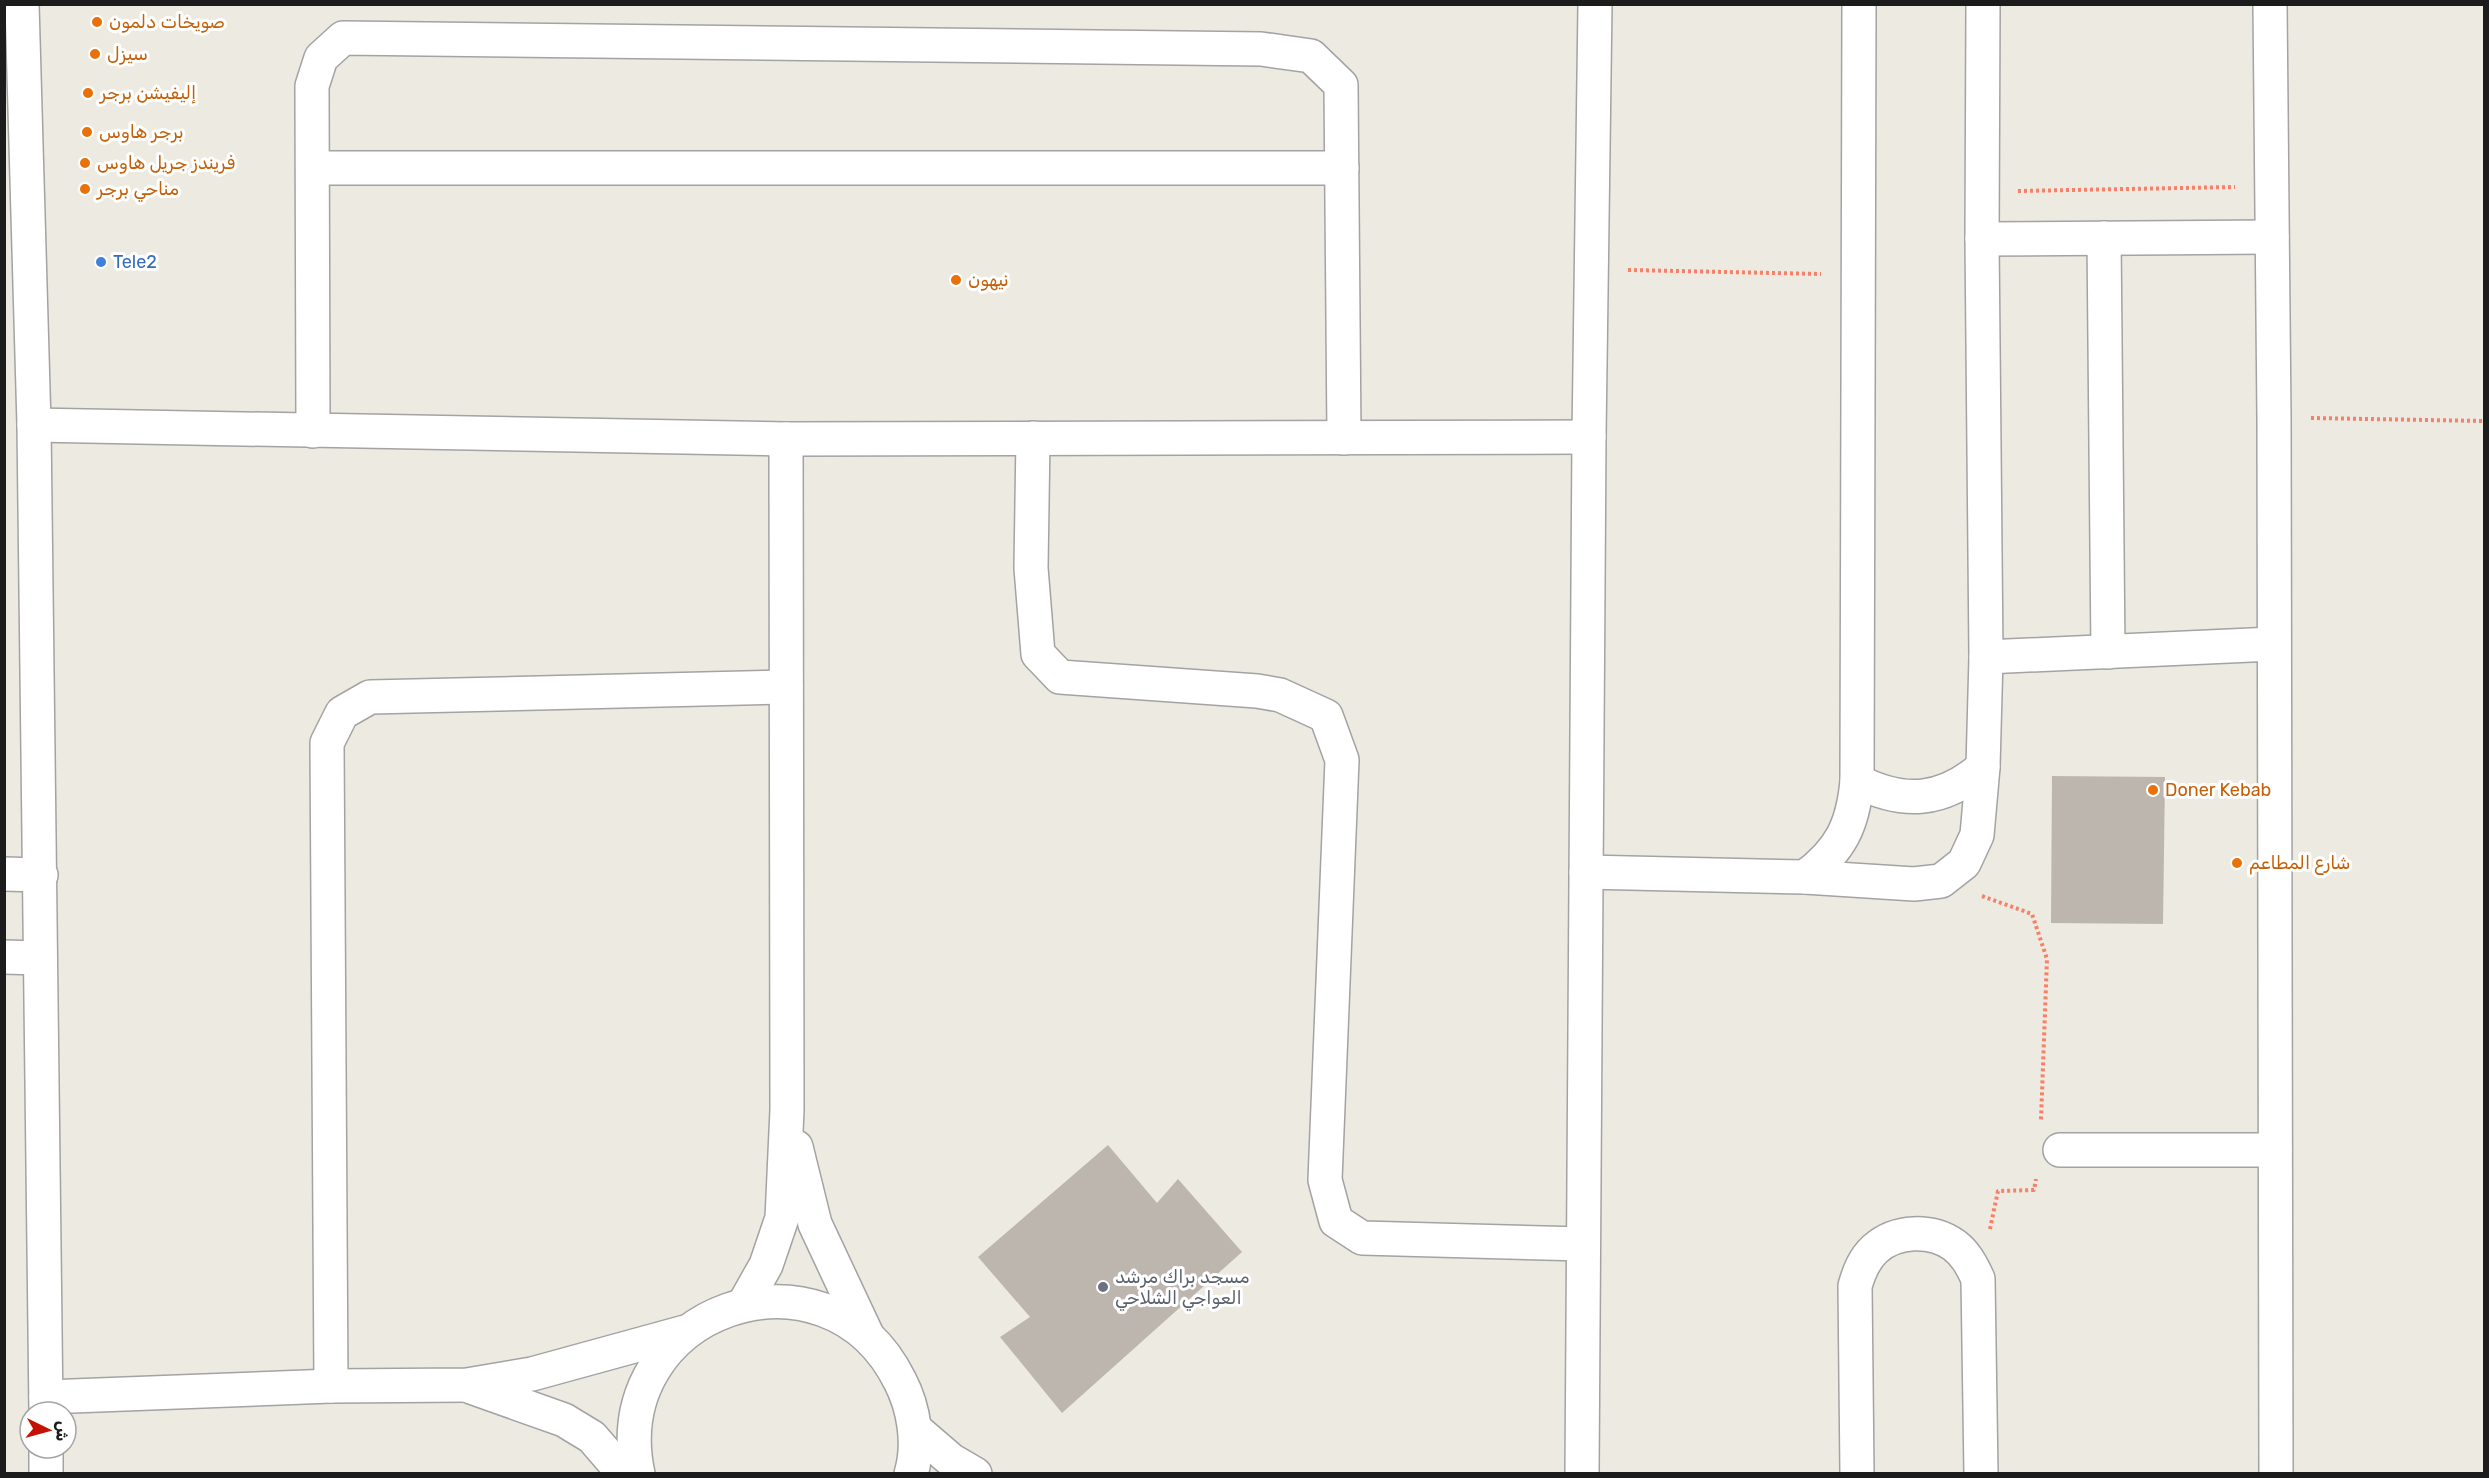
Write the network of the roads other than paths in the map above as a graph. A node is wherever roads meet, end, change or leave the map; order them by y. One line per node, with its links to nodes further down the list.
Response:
1 (22, 4): 11 (street)
2 (1595, 4): 13 (street)
3 (1859, 4): 22 (street)
4 (1983, 4): 10 (street)
5 (2270, 4): 8 (street)
6 (313, 168): 7 (street); 7 (street); 12 (street)
7 (1342, 168): 15 (street)
8 (2272, 237): 9 (street); 17 (street)
9 (2104, 238): 10 (street); 18 (street)
10 (1982, 239): 19 (street)
11 (34, 425): 12 (street); 25 (street)
12 (313, 431): 16 (street)
13 (1589, 437): 15 (street); 23 (street)
14 (1033, 438): 15 (street); 16 (street); 32 (street)
15 (1344, 438)
16 (786, 439): 20 (street)
17 (2273, 644): 18 (street); 31 (street)
18 (2108, 652): 19 (street)
19 (1986, 657): 21 (street)
20 (786, 687): 29 (street); 37 (street)
21 (1983, 767): 22 (street); 26 (street)
22 (1857, 781): 26 (street)
23 (1586, 872): 26 (street); 32 (street)
24 (4, 874): 25 (street)
25 (41, 875): 28 (street)
26 (1805, 877)
27 (4, 957): 28 (street)
28 (39, 958): 38 (street)
29 (787, 1110): 33 (street); 35 (street)
30 (2046, 1150): 31 (street)
31 (2275, 1150): 48 (street)
32 (1583, 1244): 45 (street)
33 (744, 1304): 34 (street); 35 (street)
34 (685, 1332): 36 (street); 42 (street)
35 (867, 1335): 40 (street)
36 (467, 1385): 37 (street); 41 (street)
37 (331, 1386): 39 (street)
38 (46, 1400)
39 (78, 1403)
40 (915, 1429): 43 (street); 44 (street)
41 (624, 1473)
42 (638, 1473)
43 (912, 1473)
44 (975, 1473)
45 (1582, 1473)
46 (1857, 1473): 47 (street)
47 (1981, 1473)
48 (2276, 1473)

